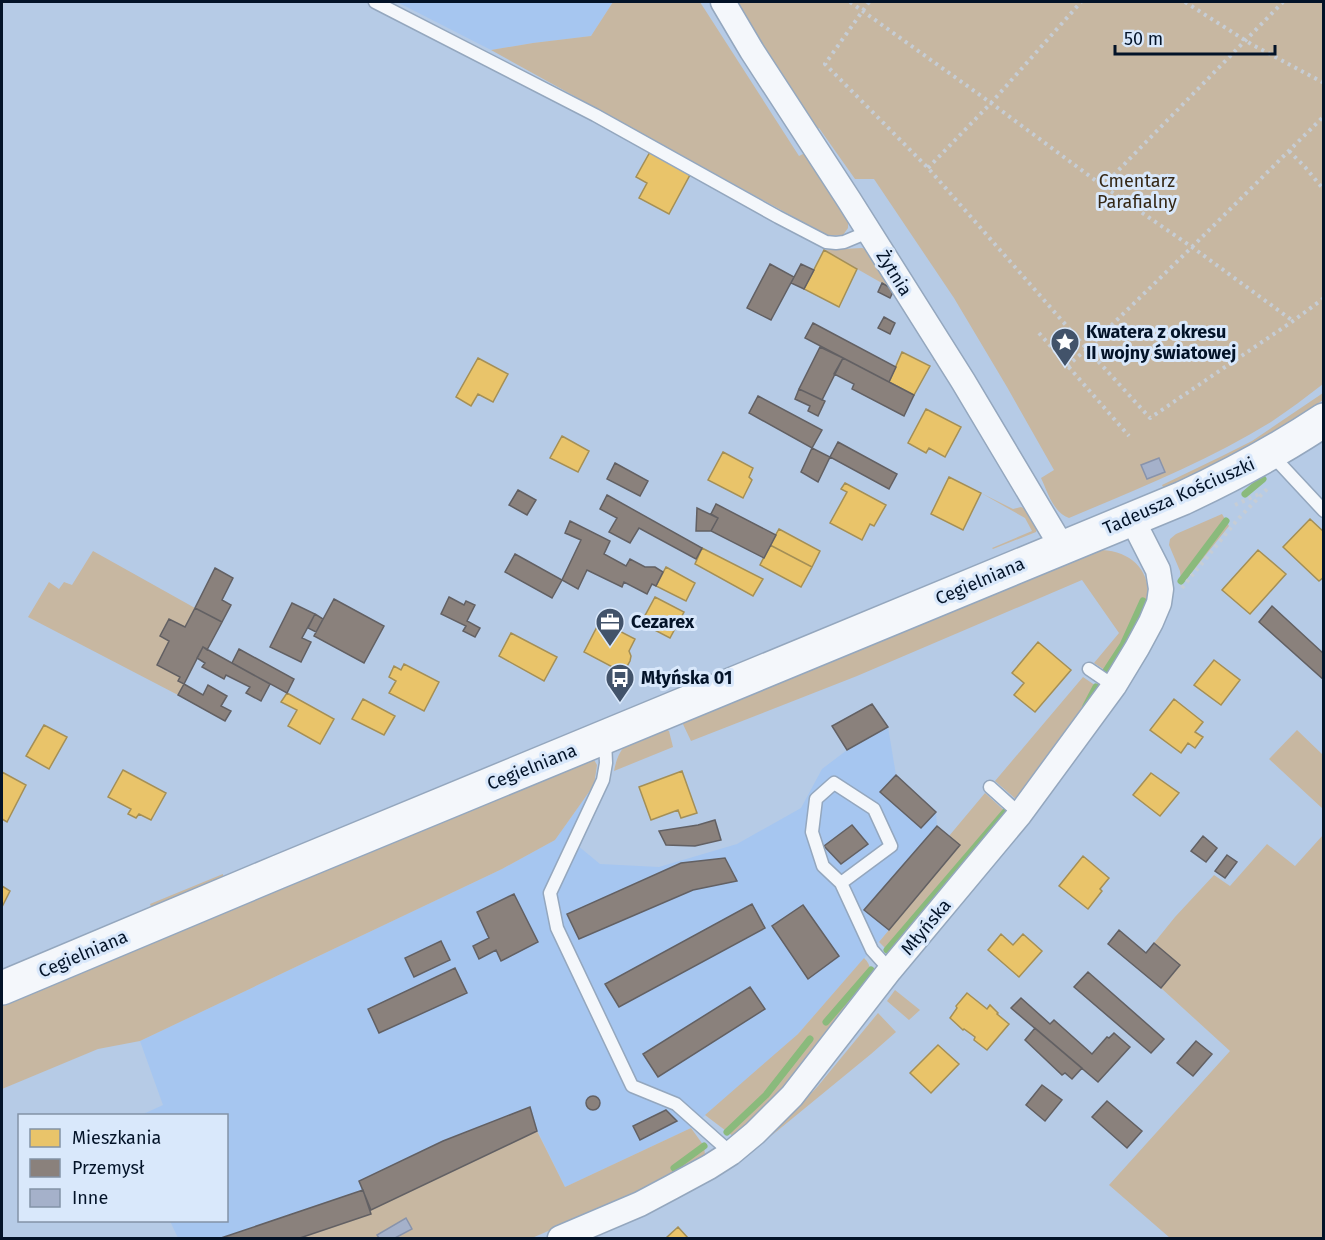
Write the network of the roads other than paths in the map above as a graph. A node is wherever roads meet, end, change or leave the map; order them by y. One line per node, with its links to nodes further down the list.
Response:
1 (375, 2): 3 (lane)
2 (723, 2): 3 (street, Żytnia)
3 (868, 232): 8 (street, Żytnia)
4 (1323, 420): 5 (street, Tadeusza Kościuszki)
5 (1270, 453): 6 (lane); 7 (street, Tadeusza Kościuszki)
6 (1323, 511)
7 (1132, 519): 8 (street, Tadeusza Kościuszki); 10 (street, Młyńska)
8 (1062, 547): 11 (street, Cegielniana)
9 (1089, 669): 10 (lane)
10 (1114, 686): 13 (street, Młyńska)
11 (605, 737): 16 (street, Cegielniana); 17 (lane)
12 (990, 787): 13 (lane)
13 (1020, 814): 15 (street, Młyńska)
14 (841, 883): 14 (lane); 15 (lane)
15 (890, 970): 17 (street, Młyńska)
16 (2, 988)
17 (731, 1154): 18 (street, Młyńska)
18 (560, 1239)

